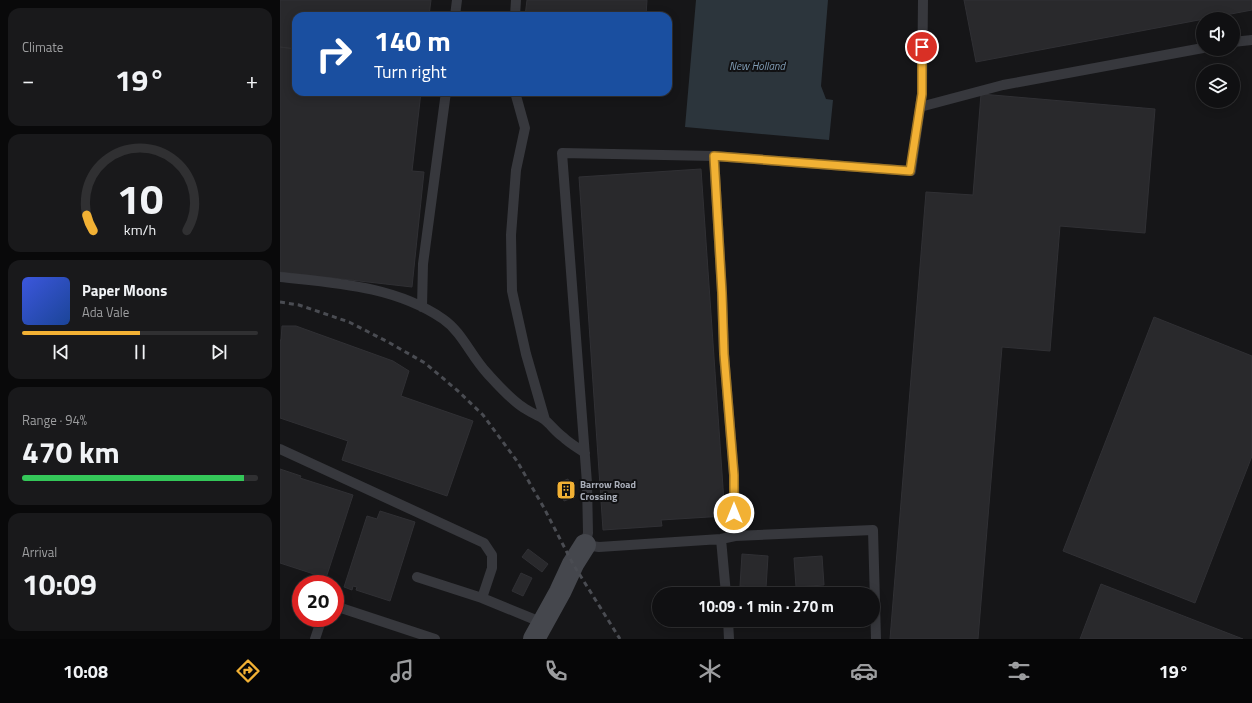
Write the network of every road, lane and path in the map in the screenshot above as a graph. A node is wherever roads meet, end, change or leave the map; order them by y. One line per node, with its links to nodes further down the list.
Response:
1 (456, 0): 4 (lane)
2 (516, 0): 5 (lane)
3 (923, 0): 11 (lane)
4 (455, 12)
5 (516, 12)
6 (1252, 40): 7 (lane)
7 (1240, 41)
8 (1196, 49): 11 (lane)
9 (445, 96): 14 (lane)
10 (516, 96): 15 (lane)
11 (920, 107): 12 (lane)
12 (714, 156): 17 (lane); 18 (lane)
13 (280, 277): 14 (lane)
14 (422, 307): 15 (lane)
15 (545, 420): 17 (lane)
16 (280, 449): 23 (lane)
17 (585, 453): 20 (lane)
18 (735, 536): 19 (lane); 31 (lane)
19 (721, 538): 20 (lane); 22 (lane)
20 (585, 545): 27 (main road)
21 (417, 577): 23 (lane)
22 (725, 587)
23 (482, 598): 27 (lane)
24 (344, 609): 29 (lane)
25 (319, 627): 28 (lane)
26 (728, 627): 30 (lane)
27 (539, 631)
28 (315, 639)
29 (435, 639)
30 (729, 639)
31 (876, 639)

